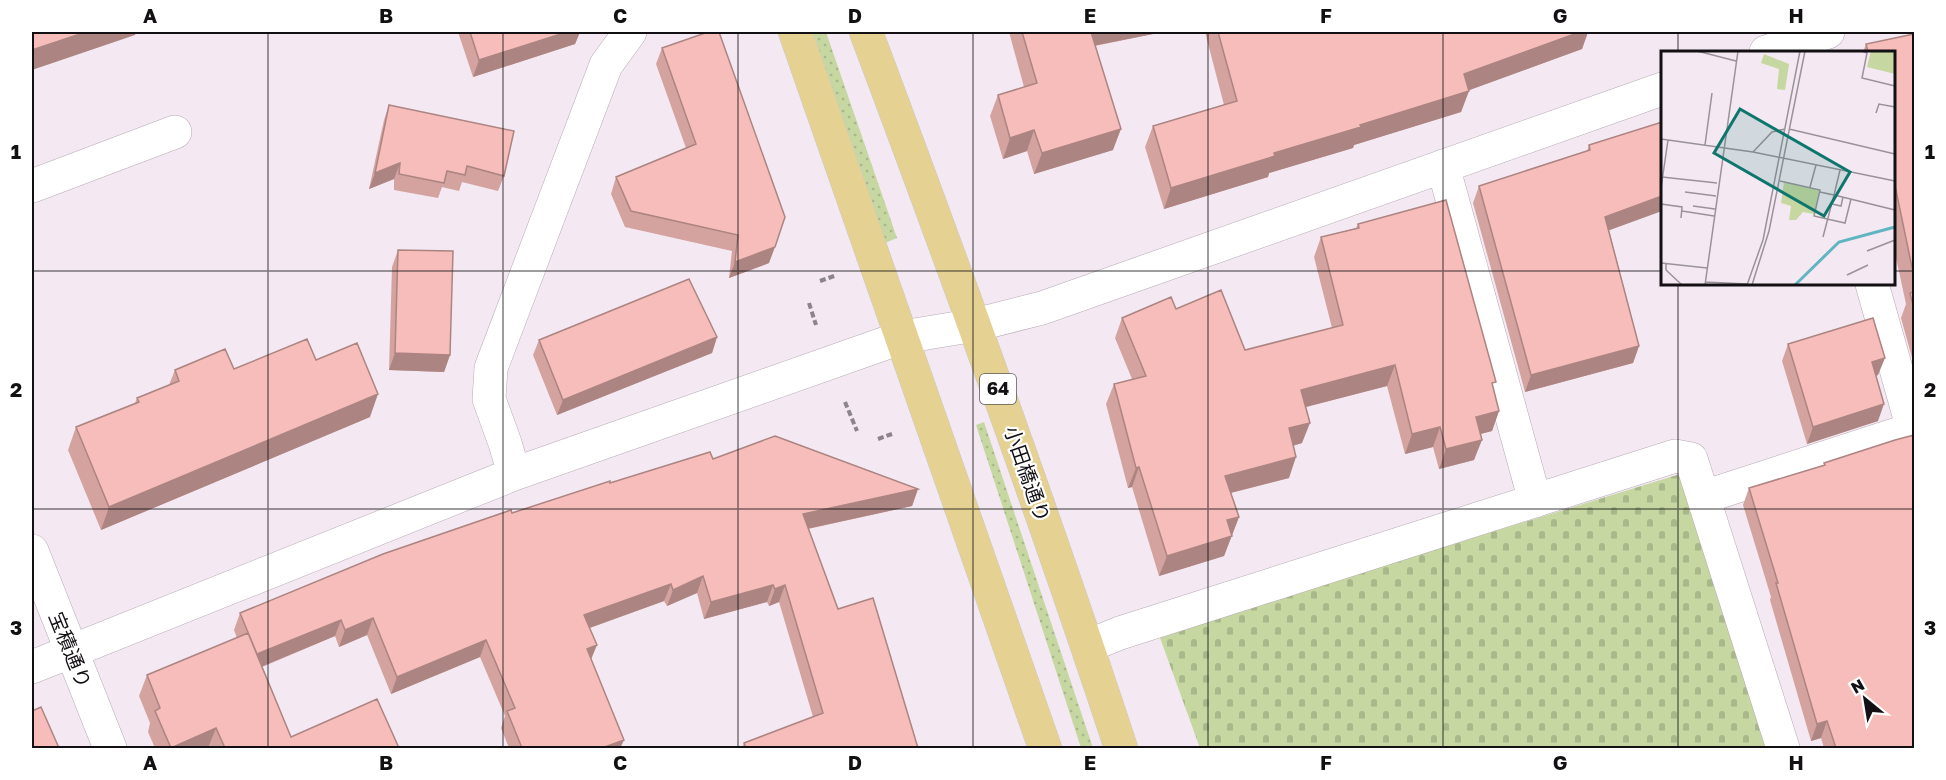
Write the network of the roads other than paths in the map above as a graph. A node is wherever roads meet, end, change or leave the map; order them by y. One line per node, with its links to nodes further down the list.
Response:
1 (630, 32): 14 (street)
2 (795, 32): 12 (main road)
3 (866, 32): 11 (main road, 小田橋通り / 64)
4 (1813, 41): 5 (street)
5 (1770, 51)
6 (1661, 89): 8 (street)
7 (175, 132): 9 (street)
8 (1443, 166): 11 (street); 16 (street)
9 (32, 186)
10 (1872, 285): 13 (street)
11 (975, 325): 12 (street); 18 (main road, 小田橋通り / 64)
12 (903, 338): 14 (street); 22 (main road)
13 (1914, 431): 15 (street)
14 (514, 474): 19 (street)
15 (1704, 497): 16 (street); 24 (street)
16 (1535, 501): 18 (street)
17 (32, 551): 19 (street, 宝積通り)
18 (1088, 646): 23 (main road, 小田橋通り / 64)
19 (71, 652): 20 (street); 21 (street, 宝積通り)
20 (32, 667)
21 (110, 748)
22 (1045, 748)
23 (1121, 748)
24 (1783, 748)

